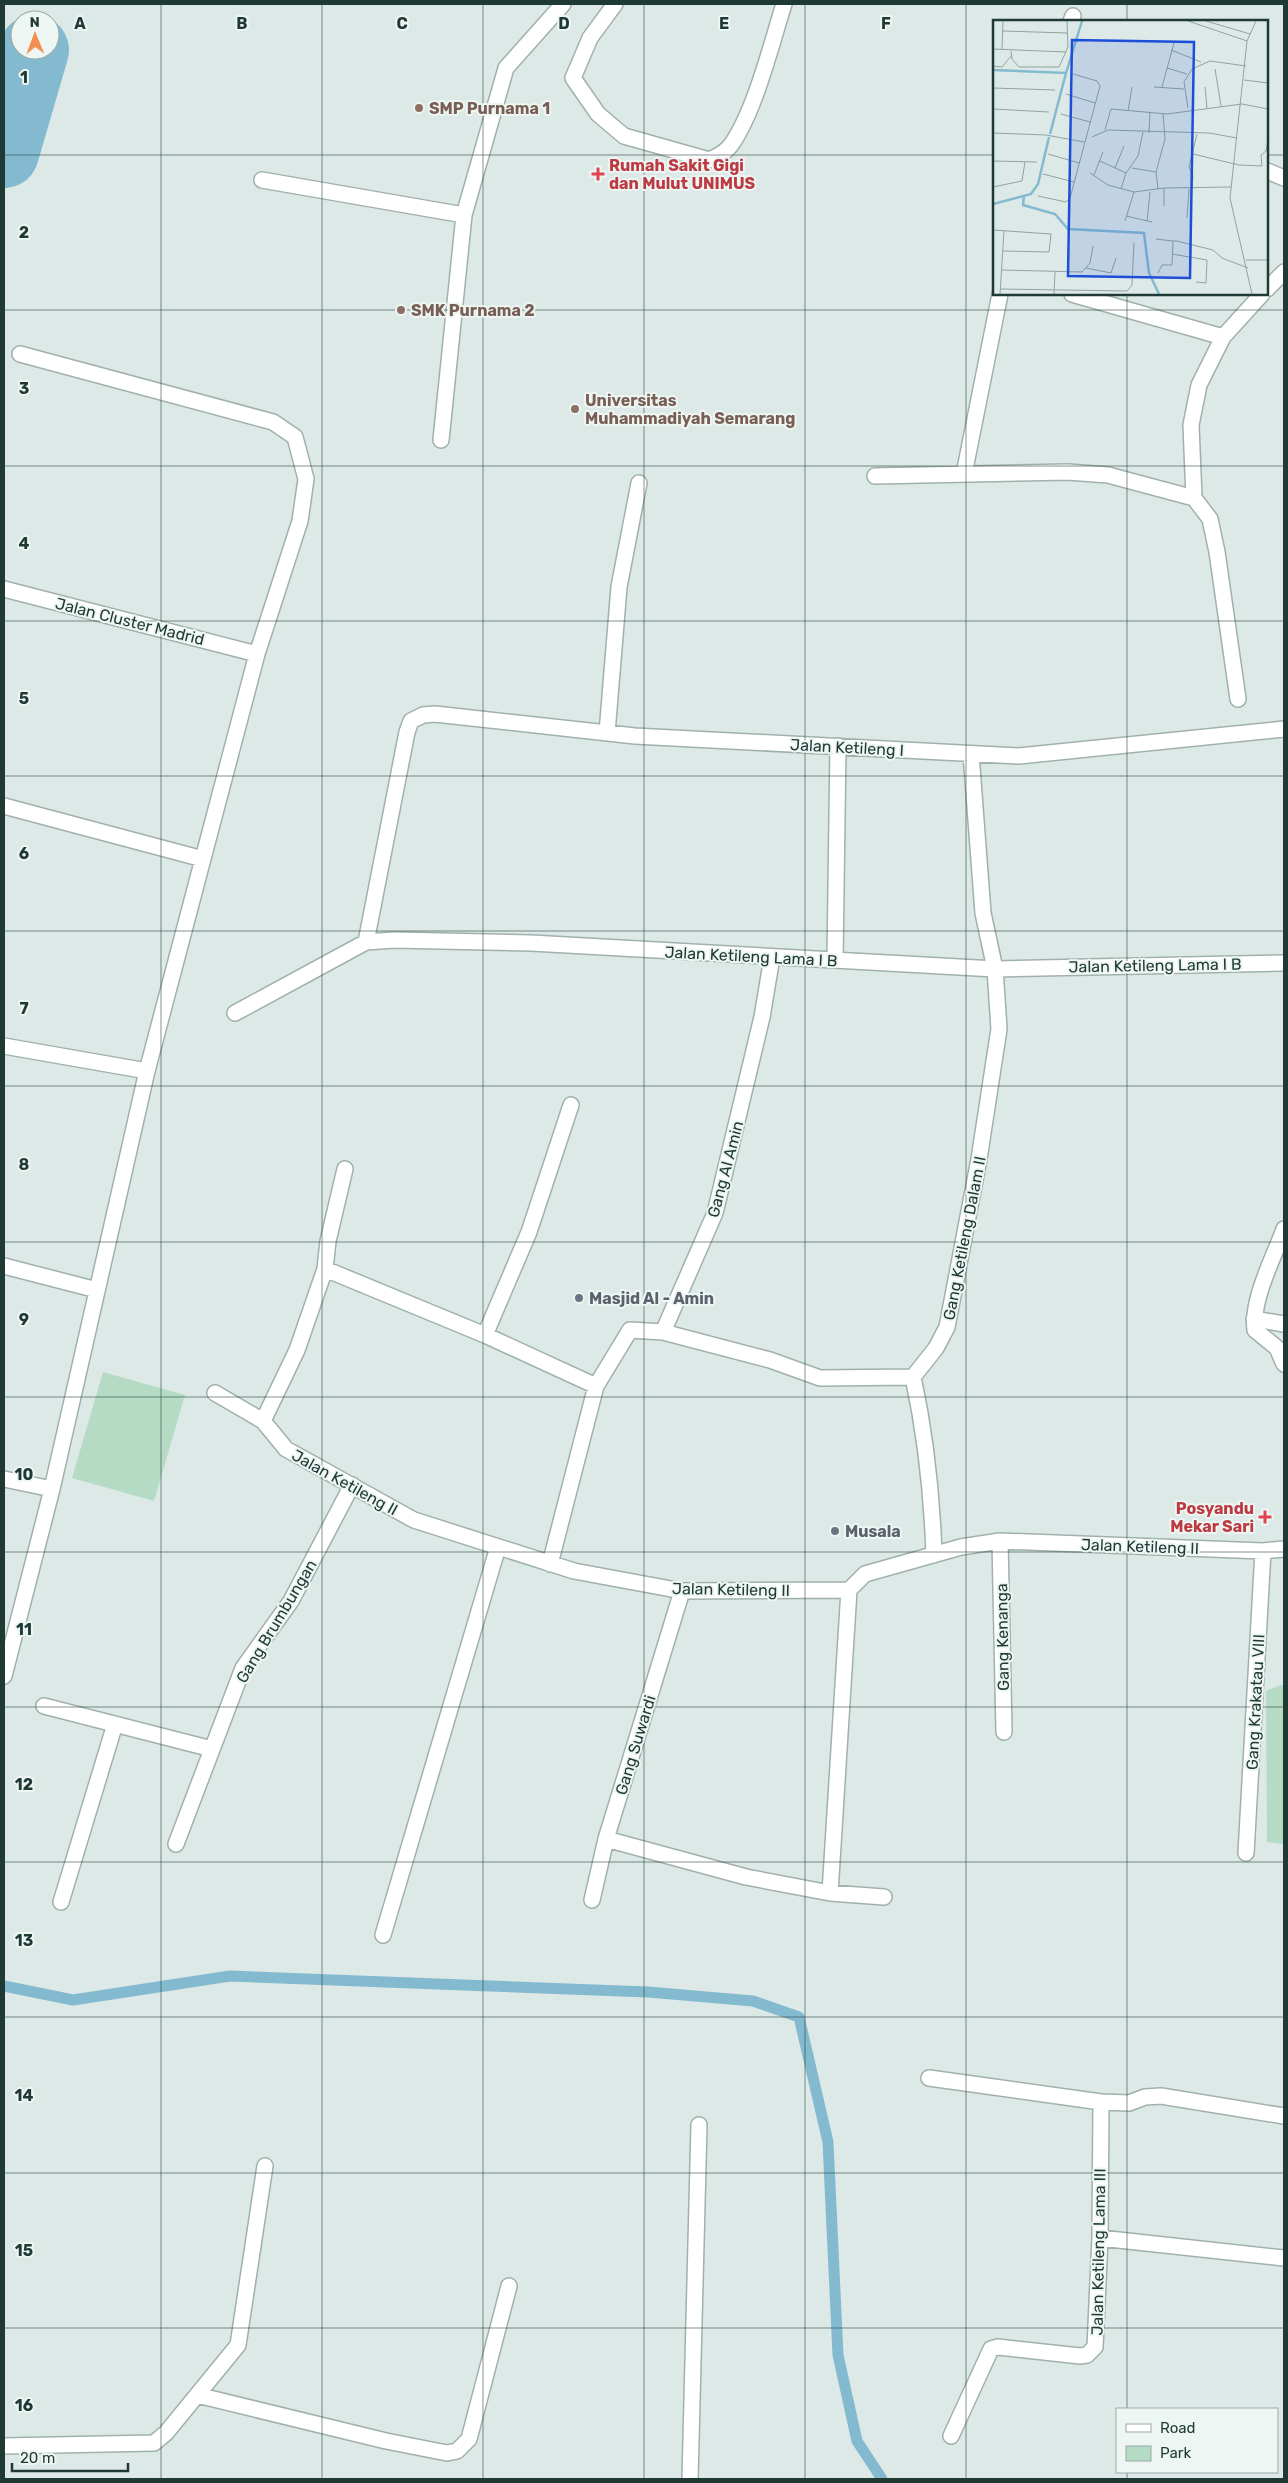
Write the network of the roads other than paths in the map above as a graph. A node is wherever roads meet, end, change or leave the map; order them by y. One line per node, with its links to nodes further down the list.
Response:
1 (563, 4): 7 (street)
2 (615, 4): 3 (street)
3 (784, 4)
4 (1268, 171): 5 (street)
5 (1284, 178)
6 (262, 180): 7 (street)
7 (464, 215): 15 (street)
8 (1284, 272): 9 (street)
9 (1268, 288)
10 (1000, 295): 16 (street)
11 (1076, 295): 13 (street)
12 (1261, 295): 13 (street)
13 (1223, 337): 19 (street)
14 (20, 354): 21 (street)
15 (441, 440)
16 (964, 474): 17 (street); 19 (street)
17 (875, 476)
18 (639, 483): 24 (street)
19 (1194, 498): 22 (street)
20 (4, 589): 21 (street, Jalan Cluster Madrid)
21 (257, 654): 28 (street)
22 (1238, 699)
23 (1284, 728): 26 (street, Jalan Ketileng I)
24 (607, 733): 25 (street, Jalan Ketileng I); 29 (street, Jalan Ketileng I)
25 (838, 746): 26 (street, Jalan Ketileng I); 31 (street)
26 (971, 754): 33 (street, Gang Ketileng Dalam II)
27 (4, 806): 28 (street)
28 (203, 858): 36 (street)
29 (366, 942): 30 (street, Jalan Ketileng Lama I B); 34 (street, Jalan Ketileng Lama I B)
30 (772, 957): 31 (street, Jalan Ketileng Lama I B); 45 (street, Gang Al Amin)
31 (834, 960): 33 (street, Jalan Ketileng Lama I B)
32 (1284, 963): 33 (street, Jalan Ketileng Lama I B)
33 (995, 969): 48 (street, Gang Ketileng Dalam II)
34 (235, 1013)
35 (4, 1046): 36 (street)
36 (146, 1071): 42 (street)
37 (571, 1104): 46 (street)
38 (345, 1169): 41 (street)
39 (1284, 1228): 43 (street)
40 (4, 1266): 42 (street)
41 (325, 1269): 46 (street); 51 (street)
42 (97, 1290): 54 (street)
43 (1254, 1319): 44 (street); 47 (street)
44 (1284, 1324)
45 (663, 1332): 48 (street); 49 (street)
46 (485, 1335): 49 (street)
47 (1284, 1364)
48 (913, 1377): 59 (street)
49 (596, 1386): 60 (street)
50 (215, 1393): 51 (street, Jalan Ketileng II)
51 (263, 1421): 53 (street, Jalan Ketileng II)
52 (4, 1479): 54 (street)
53 (352, 1485): 56 (street, Jalan Ketileng II); 67 (street, Gang Brumbungan)
54 (52, 1489): 63 (street)
55 (1000, 1541): 58 (street, Jalan Ketileng II); 59 (street, Jalan Ketileng II); 66 (street, Gang Kenanga)
56 (498, 1547): 60 (street, Jalan Ketileng II); 75 (street)
57 (1284, 1549): 58 (street, Jalan Ketileng II)
58 (1263, 1551): 70 (street, Gang Krakatau VIII)
59 (934, 1555): 61 (street, Jalan Ketileng II)
60 (550, 1564): 62 (street, Jalan Ketileng II)
61 (849, 1590): 62 (street, Jalan Ketileng II); 71 (street)
62 (682, 1591): 68 (street, Gang Suwardi)
63 (4, 1676)
64 (44, 1706): 65 (street)
65 (115, 1724): 67 (street); 74 (street)
66 (1004, 1732)
67 (212, 1750): 69 (street, Gang Brumbungan)
68 (606, 1839): 71 (street); 73 (street, Gang Suwardi)
69 (176, 1844)
70 (1246, 1853)
71 (830, 1893): 72 (street)
72 (884, 1897)
73 (592, 1900)
74 (60, 1902)
75 (383, 1935)
76 (929, 2078): 77 (street)
77 (1101, 2102): 78 (street); 81 (street, Jalan Ketileng Lama III)
78 (1284, 2116)
79 (699, 2125): 87 (street)
80 (265, 2166): 84 (street)
81 (1100, 2238): 82 (street); 85 (street, Jalan Ketileng Lama III)
82 (1284, 2258)
83 (509, 2286): 84 (street)
84 (197, 2395): 86 (street)
85 (951, 2436)
86 (4, 2446)
87 (690, 2479)

